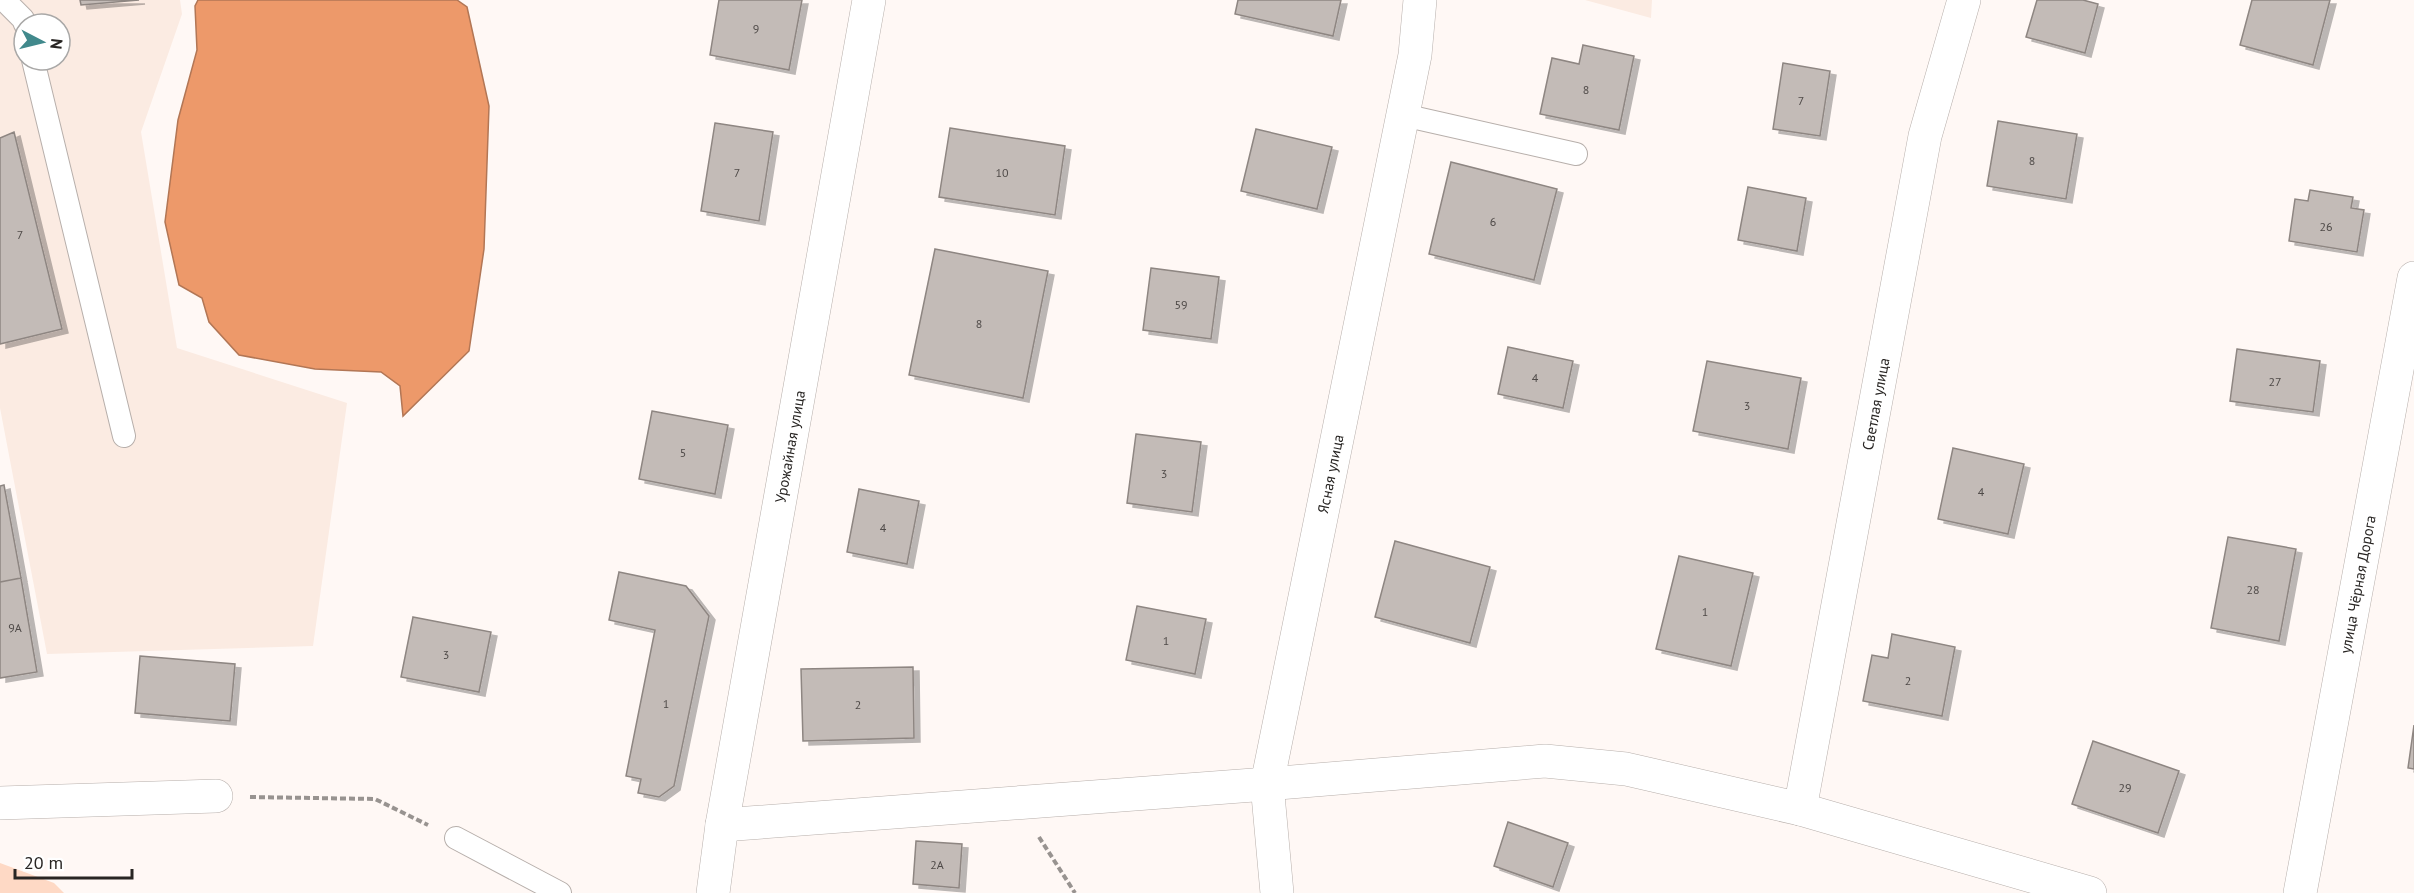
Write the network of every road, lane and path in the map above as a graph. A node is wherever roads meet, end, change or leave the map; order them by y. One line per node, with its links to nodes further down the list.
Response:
1 (4, 0): 5 (lane)
2 (869, 0): 17 (street, Урожайная улица)
3 (1420, 0): 7 (street, Ясная улица)
4 (1964, 0): 16 (street, Светлая улица)
5 (16, 12)
6 (36, 72): 11 (lane)
7 (1403, 115): 8 (lane); 12 (street, Ясная улица)
8 (1576, 154)
9 (2414, 278): 10 (street, улица Чёрная Дорога)
10 (2407, 358): 24 (street, улица Чёрная Дорога)
11 (124, 436)
12 (1267, 784): 14 (street); 16 (street); 22 (street, Ясная улица)
13 (216, 796): 15 (street); 18 (path)
14 (1016, 802): 17 (street); 21 (path)
15 (0, 803)
16 (1800, 809): 23 (street)
17 (722, 825): 20 (street, Урожайная улица)
18 (456, 838): 19 (lane)
19 (560, 893)
20 (713, 893)
21 (1075, 893)
22 (1277, 893)
23 (2090, 893)
24 (2300, 893)

